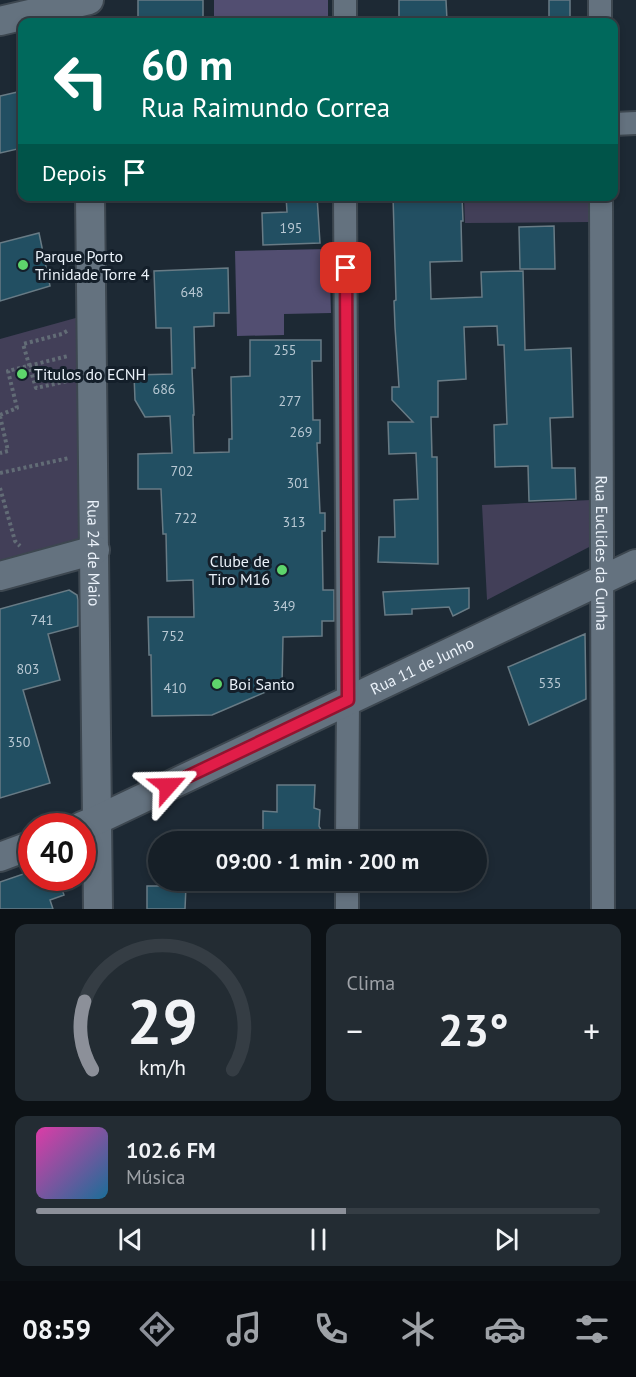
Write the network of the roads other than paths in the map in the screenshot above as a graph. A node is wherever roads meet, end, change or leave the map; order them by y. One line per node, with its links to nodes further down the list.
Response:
1 (90, 0): 4 (street); 7 (street)
2 (345, 0): 5 (street)
3 (600, 0): 6 (street)
4 (91, 18)
5 (345, 18)
6 (600, 18)
7 (0, 21)
8 (636, 123): 9 (street)
9 (618, 124)
10 (90, 201): 13 (street, Rua 24 de Maio)
11 (345, 201): 17 (street)
12 (601, 201): 16 (street, Rua Euclides da Cunha)
13 (95, 550): 15 (street); 18 (street, Rua 24 de Maio)
14 (636, 564): 16 (street, Rua 11 de Junho)
15 (0, 576)
16 (601, 581): 17 (street, Rua 11 de Junho); 27 (street, Rua Euclides da Cunha)
17 (348, 700): 19 (street, Rua 11 de Junho); 20 (street)
18 (88, 813)
19 (96, 819)
20 (347, 831)
21 (18, 850): 22 (street)
22 (0, 857)
23 (96, 891): 25 (street, Rua 24 de Maio)
24 (347, 891): 26 (street)
25 (98, 909)
26 (347, 909)
27 (603, 909)

